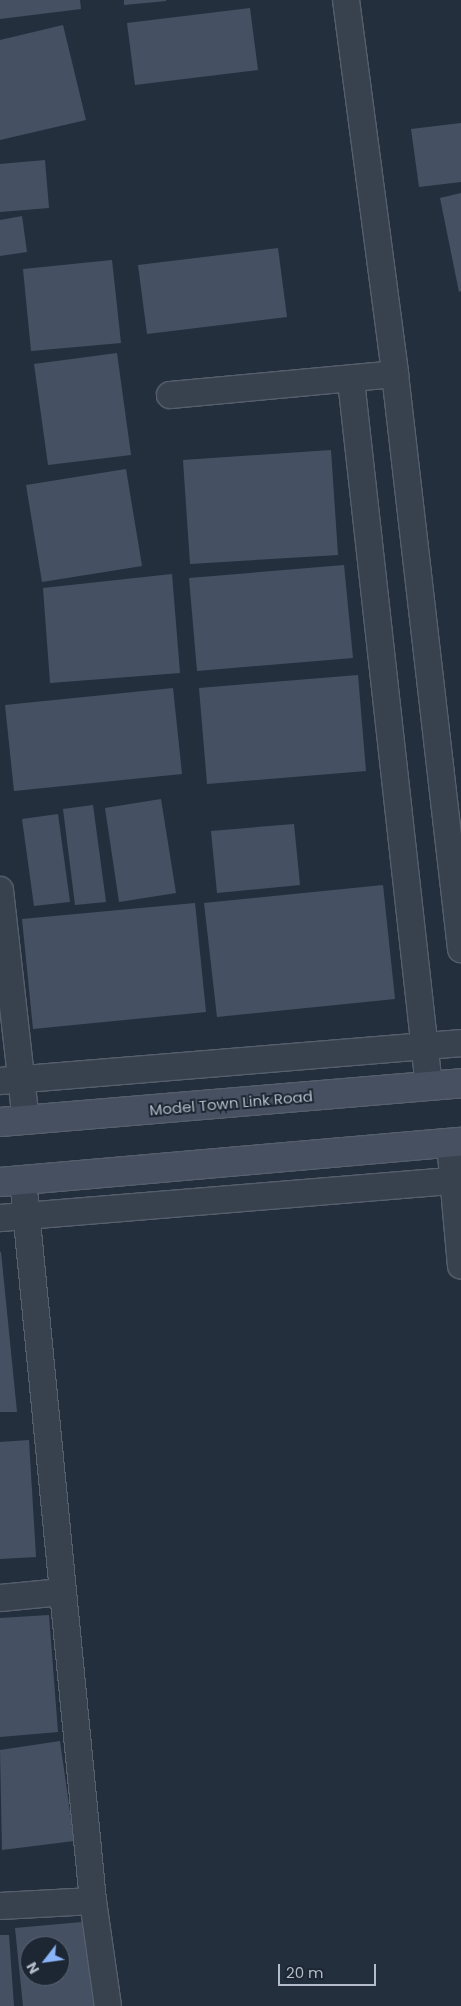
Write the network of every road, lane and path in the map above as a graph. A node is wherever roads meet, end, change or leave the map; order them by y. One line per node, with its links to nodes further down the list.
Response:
1 (346, 0): 2 (street)
2 (395, 374): 3 (street); 6 (street)
3 (351, 380): 4 (street); 8 (street)
4 (170, 395)
5 (0, 890): 9 (street)
6 (461, 949)
7 (461, 1043): 8 (street)
8 (426, 1046): 9 (street); 11 (street)
9 (11, 1080): 12 (street)
10 (461, 1083): 11 (main road, Model Town Link Road)
11 (429, 1086): 12 (main road, Model Town Link Road)
12 (13, 1122)
13 (456, 1143): 14 (main road); 15 (street)
14 (12, 1181): 16 (street)
15 (457, 1181): 16 (street); 18 (street)
16 (27, 1216): 17 (street); 19 (street)
17 (0, 1218)
18 (461, 1266)
19 (62, 1592): 20 (street); 21 (street)
20 (0, 1598)
21 (93, 1902): 22 (street); 23 (street)
22 (0, 1906)
23 (108, 2006)

